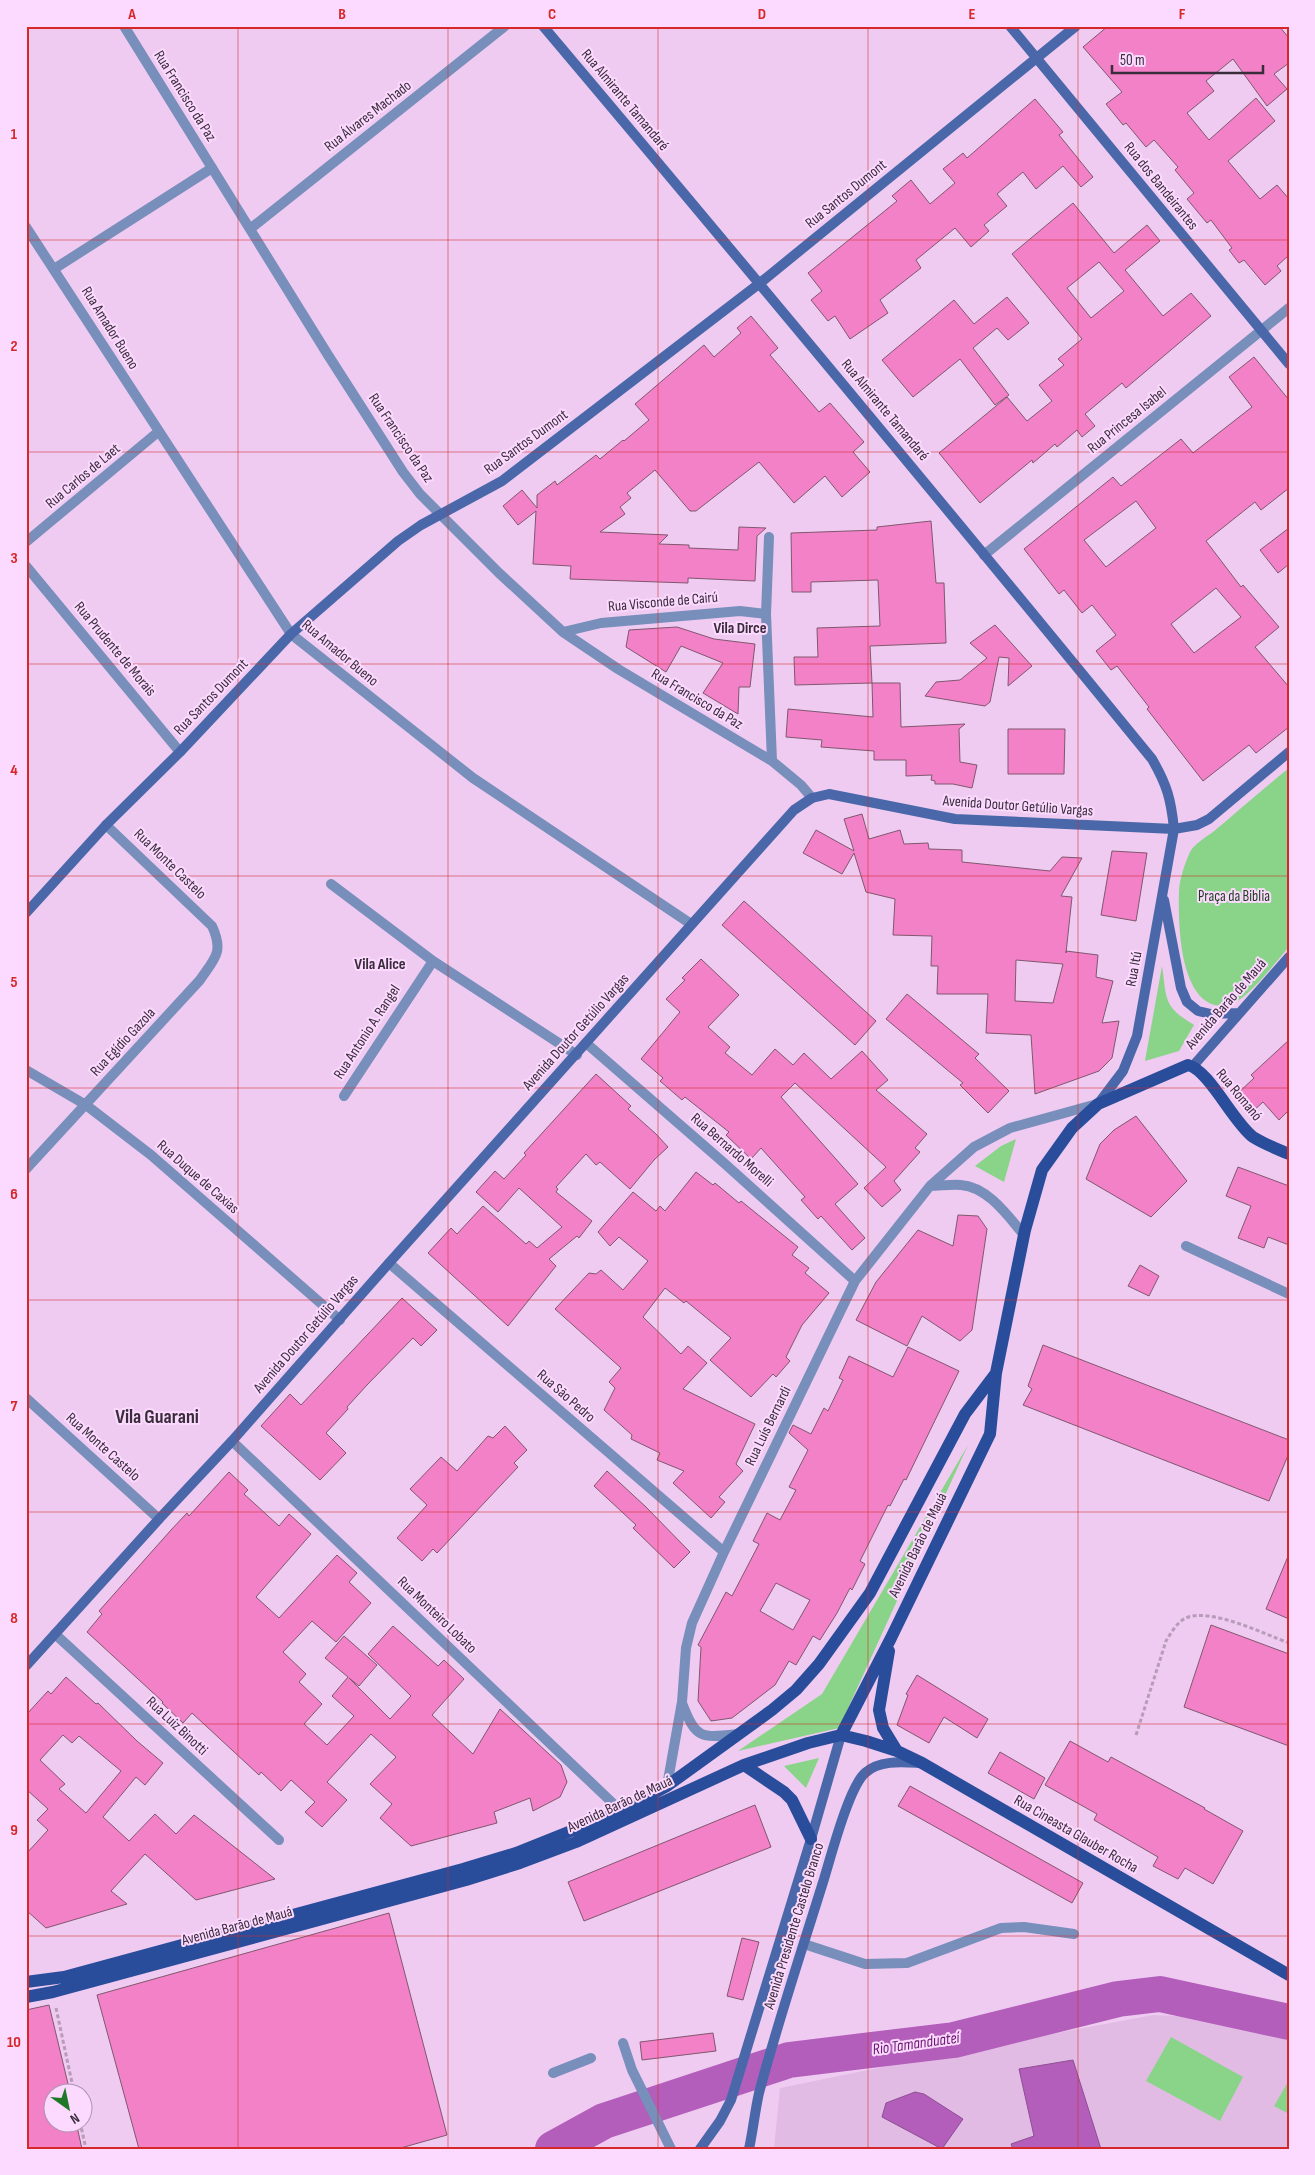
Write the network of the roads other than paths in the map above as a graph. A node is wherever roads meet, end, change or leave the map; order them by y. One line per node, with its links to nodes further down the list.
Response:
1 (124, 26): 7 (street, Rua Francisco da Paz)
2 (505, 26): 9 (street, Rua Álvares Machado)
3 (543, 26): 11 (main road, Rua Almirante Tamandaré)
4 (1010, 26): 6 (main road, Rua dos Bandeirantes)
5 (1076, 26): 6 (main road, Rua Santos Dumont)
6 (1036, 59): 11 (main road, Rua Santos Dumont); 13 (main road, Rua dos Bandeirantes)
7 (212, 168): 9 (street, Rua Francisco da Paz); 10 (street)
8 (26, 228): 10 (street, Rua Amador Bueno)
9 (250, 229): 16 (street, Rua Francisco da Paz)
10 (54, 269): 15 (street, Rua Amador Bueno)
11 (760, 283): 16 (main road, Rua Santos Dumont); 19 (main road, Rua Almirante Tamandaré)
12 (1289, 308): 13 (street, Rua Princesa Isabel)
13 (1260, 331): 14 (main road, Rua dos Bandeirantes); 19 (street, Rua Princesa Isabel)
14 (1289, 364)
15 (158, 432): 18 (street, Rua Carlos de Laet); 23 (street, Rua Amador Bueno)
16 (440, 516): 22 (street, Rua Francisco da Paz); 23 (main road, Rua Santos Dumont)
17 (768, 537): 21 (street)
18 (26, 542)
19 (984, 554): 29 (main road, Rua Almirante Tamandaré)
20 (26, 566): 24 (street, Rua Prudente de Morais)
21 (766, 614): 22 (street, Rua Visconde de Cairú); 26 (street)
22 (563, 632): 26 (street, Rua Francisco da Paz)
23 (292, 634): 24 (main road, Rua Santos Dumont); 33 (street, Rua Amador Bueno)
24 (180, 752): 28 (main road, Rua Santos Dumont)
25 (1289, 752): 29 (main road, Avenida Doutor Getúlio Vargas)
26 (772, 761): 27 (street, Rua Francisco da Paz)
27 (812, 798): 29 (main road, Avenida Doutor Getúlio Vargas); 33 (main road, Avenida Doutor Getúlio Vargas)
28 (106, 825): 32 (main road, Rua Santos Dumont); 34 (street, Rua Monte Castelo)
29 (1174, 829): 31 (main road, Rua Itú)
30 (331, 884): 36 (street)
31 (1163, 894): 37 (main road); 44 (main road, Rua Itú)
32 (26, 913)
33 (691, 924): 38 (main road, Avenida Doutor Getúlio Vargas)
34 (212, 926): 43 (street, Rua Egídio Gazola)
35 (1289, 957): 37 (main road, Avenida Barão de Mauá)
36 (433, 960): 39 (street); 42 (street, Rua Antonio A. Rangel)
37 (1238, 1014): 40 (main road, Avenida Barão de Mauá)
38 (586, 1043): 39 (main road, Avenida Doutor Getúlio Vargas); 51 (street, Rua Bernardo Morelli)
39 (577, 1055): 50 (main road, Avenida Doutor Getúlio Vargas)
40 (1193, 1066): 44 (main road, Avenida Barão de Mauá); 45 (main road, Rua Romanó)
41 (26, 1070): 43 (street, Rua Duque de Caxias)
42 (344, 1096)
43 (86, 1104): 46 (street, Rua Egídio Gazola); 53 (street, Rua Duque de Caxias)
44 (1098, 1104): 47 (street, Rua Luís Bernardi); 48 (main road, Avenida Barão de Mauá)
45 (1289, 1154)
46 (26, 1169)
47 (930, 1186): 48 (street); 51 (street, Rua Luís Bernardi)
48 (1024, 1235): 54 (main road, Avenida Barão de Mauá)
49 (1186, 1246): 52 (street)
50 (389, 1262): 53 (main road, Avenida Doutor Getúlio Vargas); 58 (street, Rua São Pedro)
51 (855, 1281): 58 (street, Rua Luís Bernardi)
52 (1289, 1294)
53 (340, 1320): 56 (main road, Avenida Doutor Getúlio Vargas)
54 (996, 1373): 60 (main road, Avenida Barão de Mauá); 63 (main road, Avenida Barão de Mauá)
55 (26, 1398): 57 (street, Rua Monte Castelo)
56 (232, 1441): 57 (main road, Avenida Doutor Getúlio Vargas); 69 (street, Rua Monteiro Lobato)
57 (159, 1519): 59 (main road, Avenida Doutor Getúlio Vargas)
58 (724, 1552): 62 (street, Rua Luís Bernardi)
59 (55, 1634): 61 (main road, Avenida Doutor Getúlio Vargas); 71 (street, Rua Luiz Binotti)
60 (892, 1638): 64 (main road, Avenida Barão de Mauá); 65 (main road)
61 (26, 1666)
62 (682, 1702): 63 (street, Rua Luís Bernardi); 68 (street, Rua Luís Bernardi)
63 (738, 1734): 68 (main road, Avenida Barão de Mauá)
64 (841, 1735): 65 (main road, Rua Cineasta Glauber Rocha); 67 (main road, Avenida Barão de Mauá); 70 (main road, Avenida Presidente Castelo Branco)
65 (897, 1751): 66 (main road, Rua Cineasta Glauber Rocha)
66 (922, 1763): 73 (main road, Avenida Presidente Castelo Branco); 74 (main road, Rua Cineasta Glauber Rocha)
67 (744, 1765): 70 (main road); 76 (main road, Avenida Barão de Mauá)
68 (667, 1786): 69 (main road, Avenida Barão de Mauá)
69 (622, 1811): 75 (main road, Avenida Barão de Mauá)
70 (812, 1839): 81 (main road, Avenida Presidente Castelo Branco)
71 (279, 1840)
72 (1074, 1934): 73 (street)
73 (804, 1944): 82 (main road, Avenida Presidente Castelo Branco)
74 (1289, 1975)
75 (26, 1982)
76 (26, 1997)
77 (623, 2043): 80 (street)
78 (591, 2058): 79 (street)
79 (553, 2073)
80 (670, 2149)
81 (700, 2149)
82 (749, 2149)

